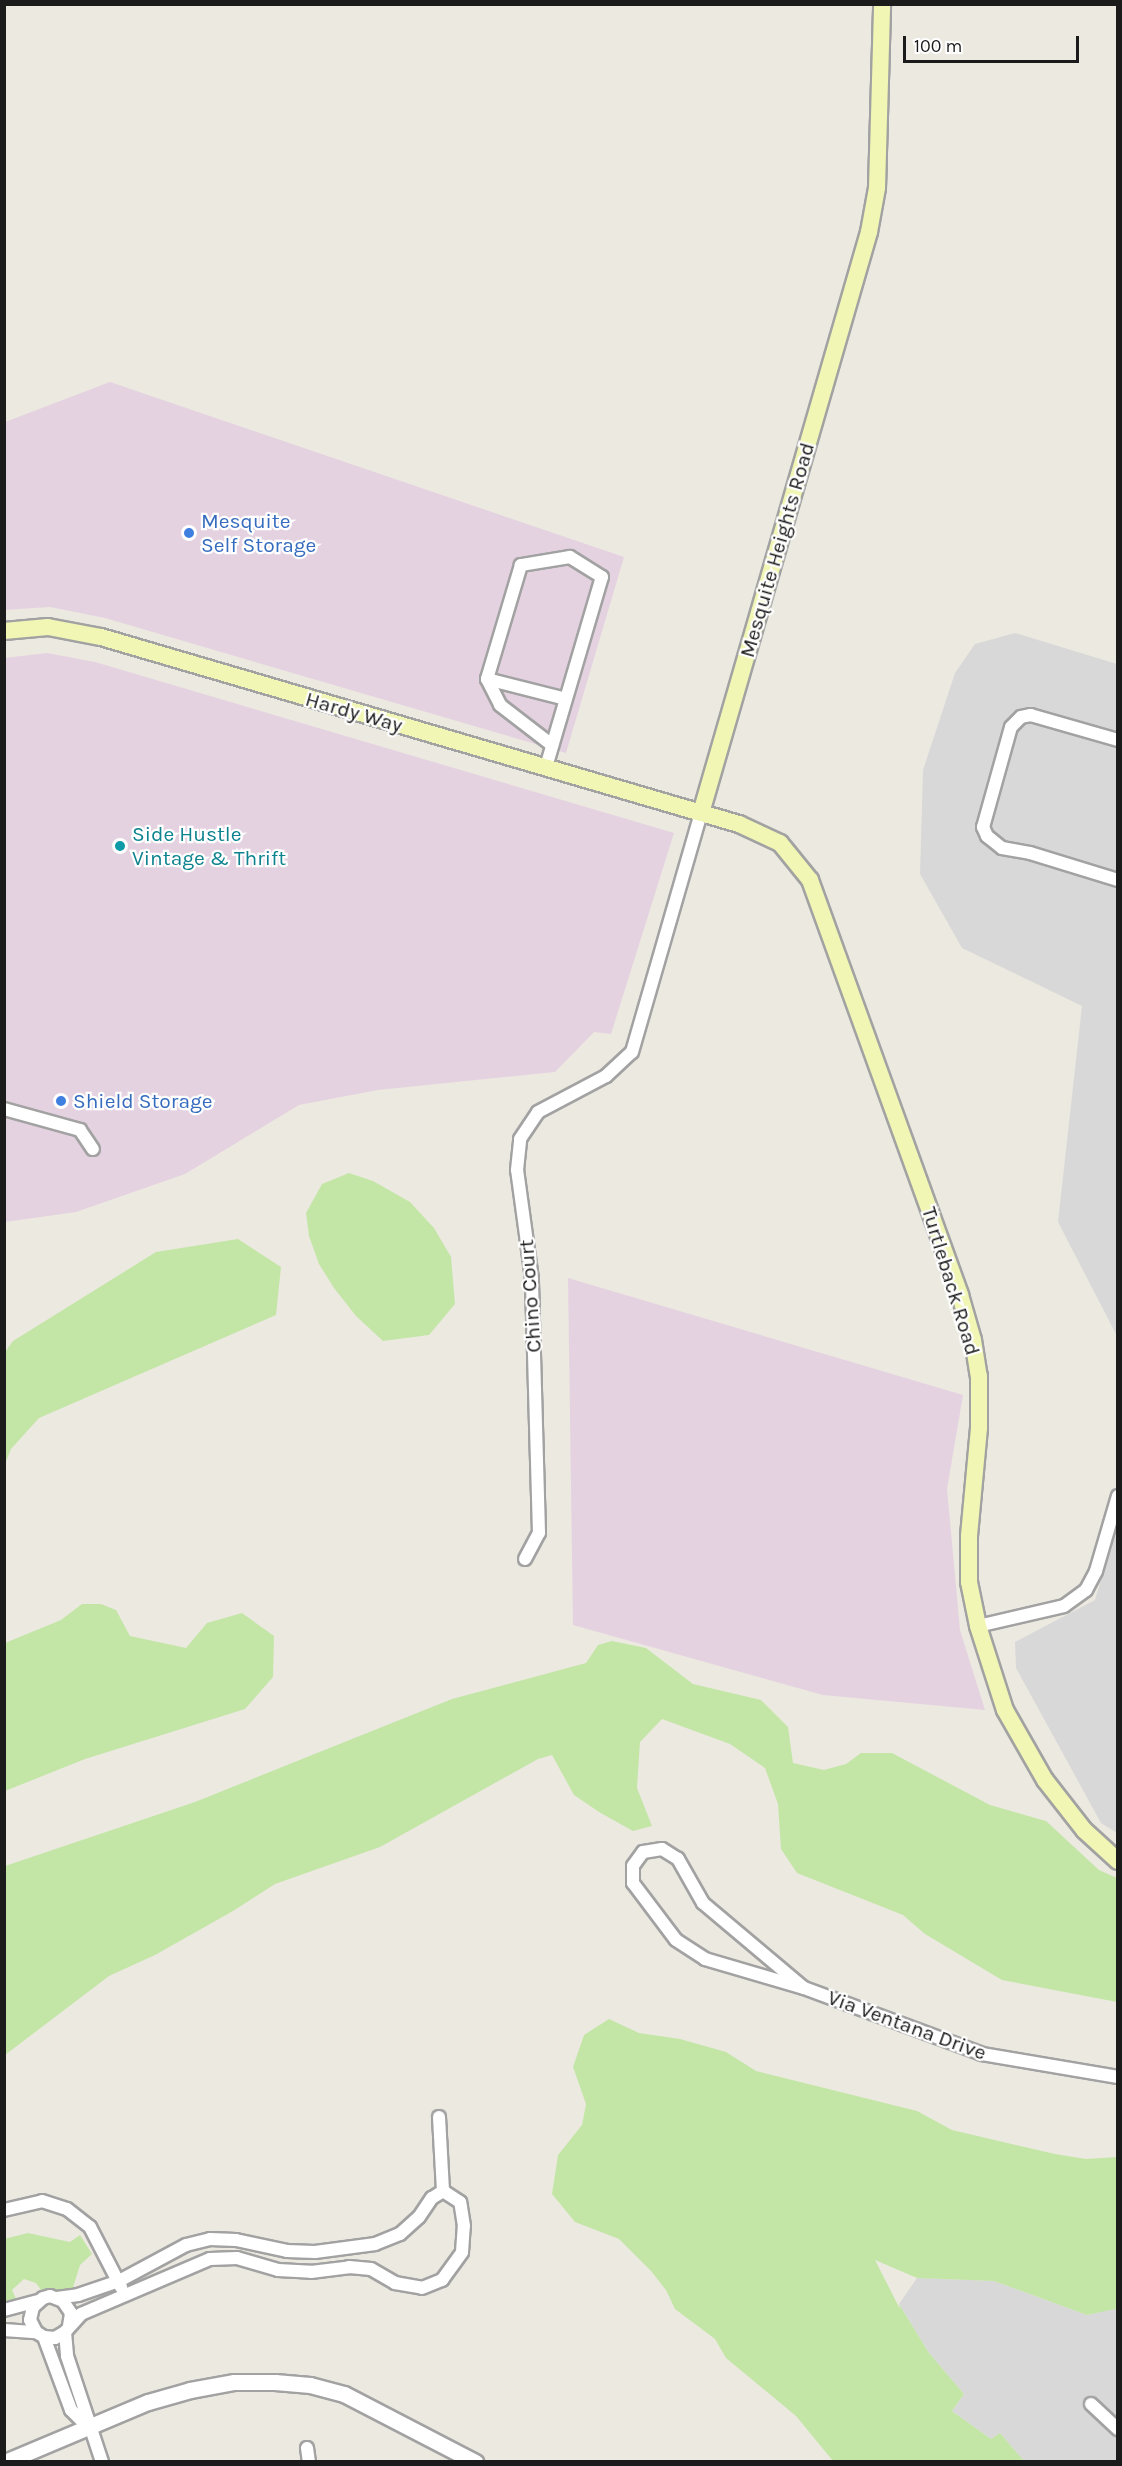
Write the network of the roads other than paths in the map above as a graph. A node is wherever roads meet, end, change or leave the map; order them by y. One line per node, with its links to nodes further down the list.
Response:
1 (882, 4): 8 (main road, Mesquite Heights Road)
2 (4, 631): 7 (main road, Hardy Way)
3 (487, 679): 4 (street); 4 (street); 6 (street)
4 (566, 699): 6 (street)
5 (1118, 740): 9 (street)
6 (552, 745): 7 (street)
7 (546, 767): 8 (main road, Hardy Way)
8 (702, 813): 10 (street, Mesquite Heights Road); 15 (main road, Turtleback Road)
9 (1118, 880)
10 (606, 1076): 14 (street, Chino Court)
11 (4, 1109): 12 (street)
12 (93, 1149)
13 (1118, 1496): 15 (street)
14 (525, 1559)
15 (978, 1626): 16 (main road, Turtleback Road)
16 (1118, 1861)
17 (804, 1988): 17 (street, Via Ventana Drive); 18 (street, Via Ventana Drive)
18 (1118, 2077)
19 (439, 2117): 20 (street)
20 (443, 2191): 22 (street); 23 (street)
21 (4, 2210): 22 (street)
22 (119, 2281): 23 (street); 24 (street)
23 (125, 2297): 27 (street)
24 (57, 2298): 25 (street); 27 (street)
25 (37, 2301): 26 (street); 29 (street)
26 (4, 2310)
27 (67, 2329): 29 (street); 31 (street)
28 (4, 2330): 29 (street)
29 (40, 2334): 31 (street)
30 (1090, 2404): 32 (street)
31 (89, 2428): 34 (street); 35 (street); 37 (street)
32 (1118, 2429)
33 (307, 2448): 36 (street)
34 (5, 2462)
35 (102, 2462)
36 (309, 2462)
37 (475, 2462)

